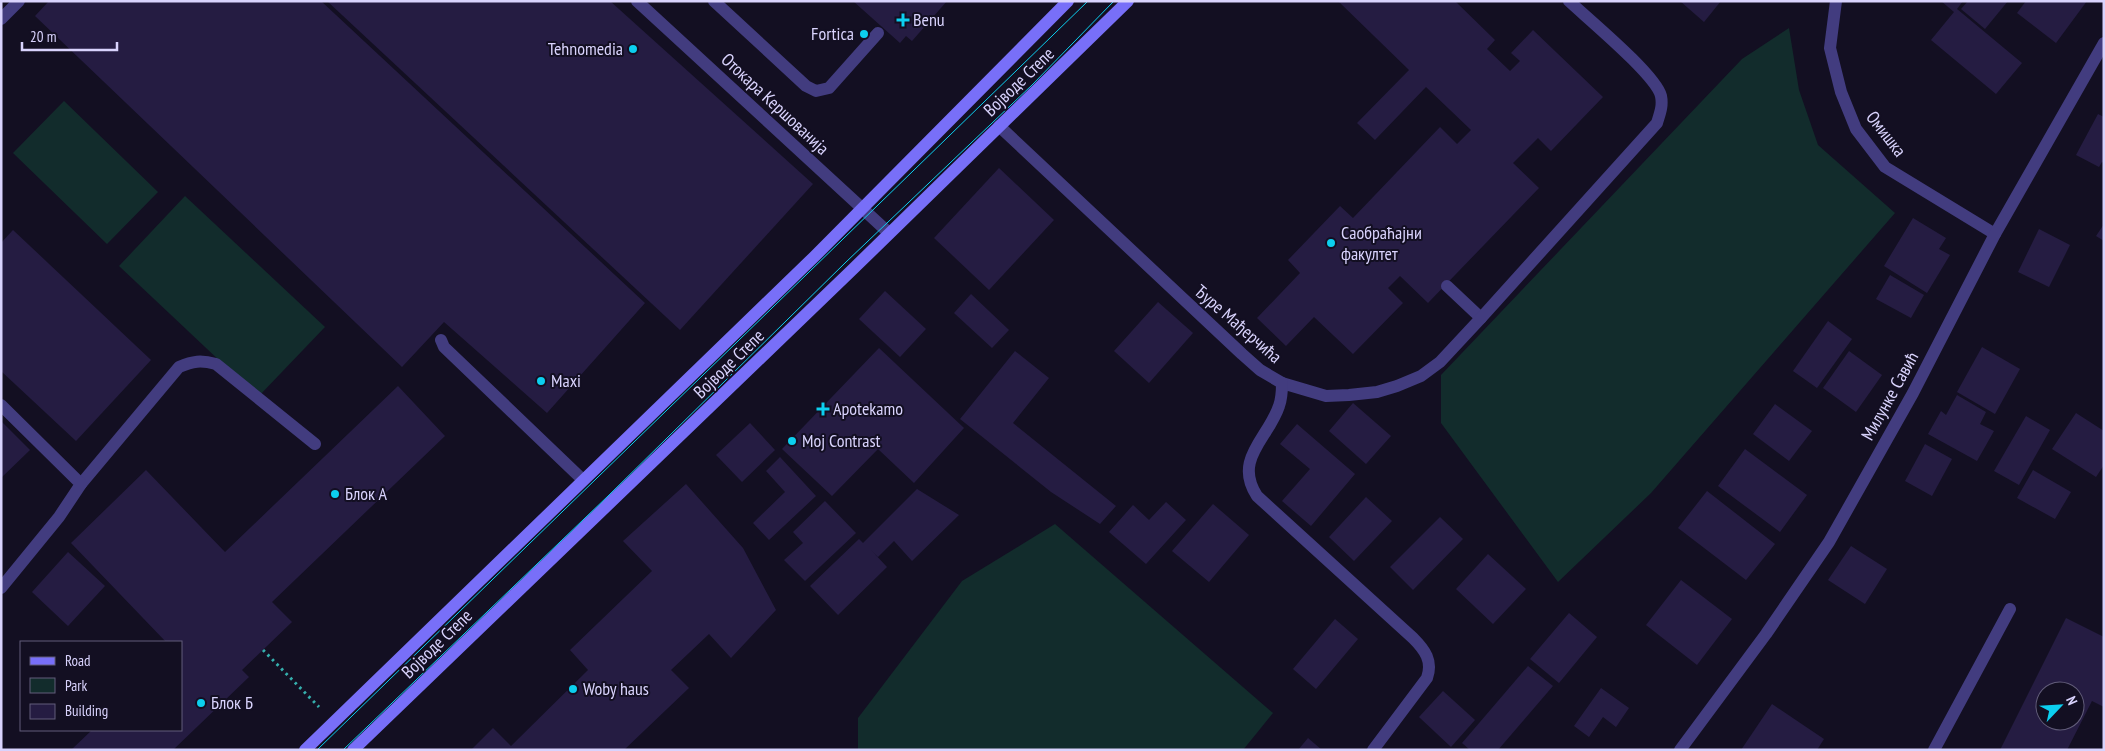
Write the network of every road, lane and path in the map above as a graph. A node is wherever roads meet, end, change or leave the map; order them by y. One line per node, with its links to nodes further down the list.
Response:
1 (19, 1): 8 (street)
2 (637, 1): 12 (street, Отокара Кершованија)
3 (714, 1): 9 (street)
4 (1068, 1): 12 (main road, Војводе Степе)
5 (1128, 1): 11 (main road, Војводе Степе)
6 (1569, 1): 16 (street)
7 (1836, 1): 14 (street, Омишка)
8 (1, 19)
9 (878, 33)
10 (2104, 43): 14 (street, Милунке Савић)
11 (999, 126): 13 (main road, Војводе Степе); 18 (street, Ђуре Мађерчића)
12 (862, 208): 13 (street, Отокара Кершованија); 21 (main road, Војводе Степе)
13 (890, 233): 28 (main road, Војводе Степе)
14 (1995, 234): 30 (street, Милунке Савић)
15 (1447, 286): 16 (street)
16 (1481, 318): 18 (street)
17 (441, 340): 21 (street)
18 (1282, 383): 29 (street, Ђуре Мађерчића)
19 (1, 405): 22 (street)
20 (315, 444): 22 (street)
21 (583, 480): 27 (main road, Војводе Степе)
22 (81, 484): 23 (street)
23 (1, 588)
24 (2010, 609): 31 (street)
25 (263, 650): 26 (path)
26 (323, 711)
27 (305, 750)
28 (352, 750)
29 (1373, 750)
30 (1680, 750)
31 (1934, 750)

